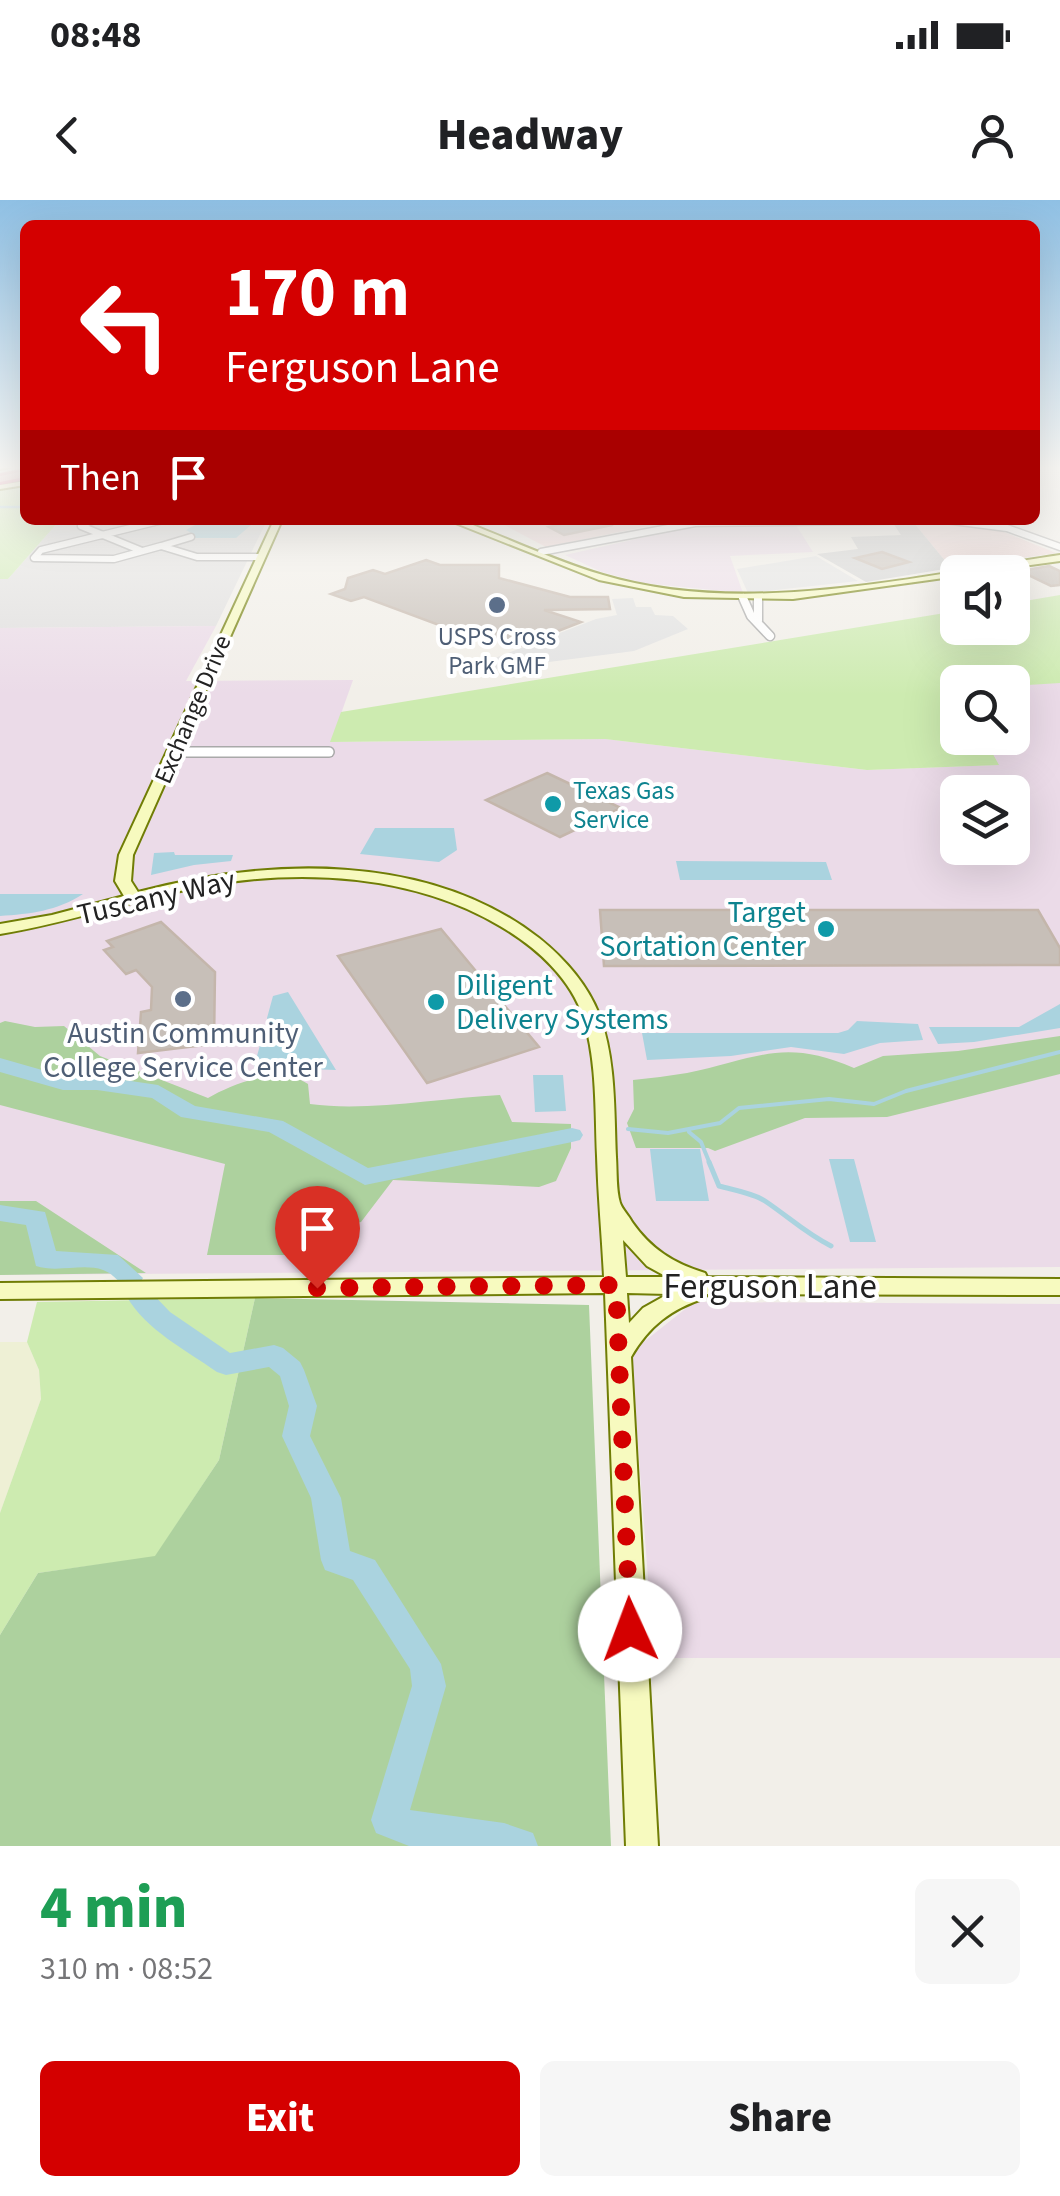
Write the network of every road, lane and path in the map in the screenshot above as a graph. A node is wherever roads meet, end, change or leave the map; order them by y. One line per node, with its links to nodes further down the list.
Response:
1 (74, 542): 9 (street)
2 (118, 542): 9 (street)
3 (175, 542): 8 (street)
4 (267, 542): 12 (street, Exchange Drive)
5 (512, 542): 10 (street)
6 (523, 542): 10 (street)
7 (596, 542): 10 (street)
8 (161, 546): 9 (street); 11 (street)
9 (142, 552)
10 (545, 554): 17 (street)
11 (206, 557): 12 (street); 15 (street)
12 (260, 557): 21 (street, Exchange Drive)
13 (1060, 558): 14 (street)
14 (1030, 562)
15 (200, 569)
16 (940, 575): 18 (street)
17 (743, 598): 18 (street); 19 (street)
18 (758, 598): 19 (street)
19 (758, 621): 20 (street)
20 (770, 636)
21 (176, 752): 22 (street); 23 (street, Exchange Drive)
22 (330, 752)
23 (134, 899): 24 (street, Tuscany Way); 25 (street, Tuscany Way)
24 (0, 929)
25 (610, 1202): 26 (street, Tuscany Way); 27 (street)
26 (616, 1285): 27 (street, Ferguson Lane); 29 (street, Ferguson Lane); 30 (street, Tuscany Way)
27 (722, 1286): 28 (street, Ferguson Lane); 30 (street)
28 (1060, 1287)
29 (0, 1291)
30 (619, 1357): 31 (street, Tuscany Way)
31 (642, 1846)

